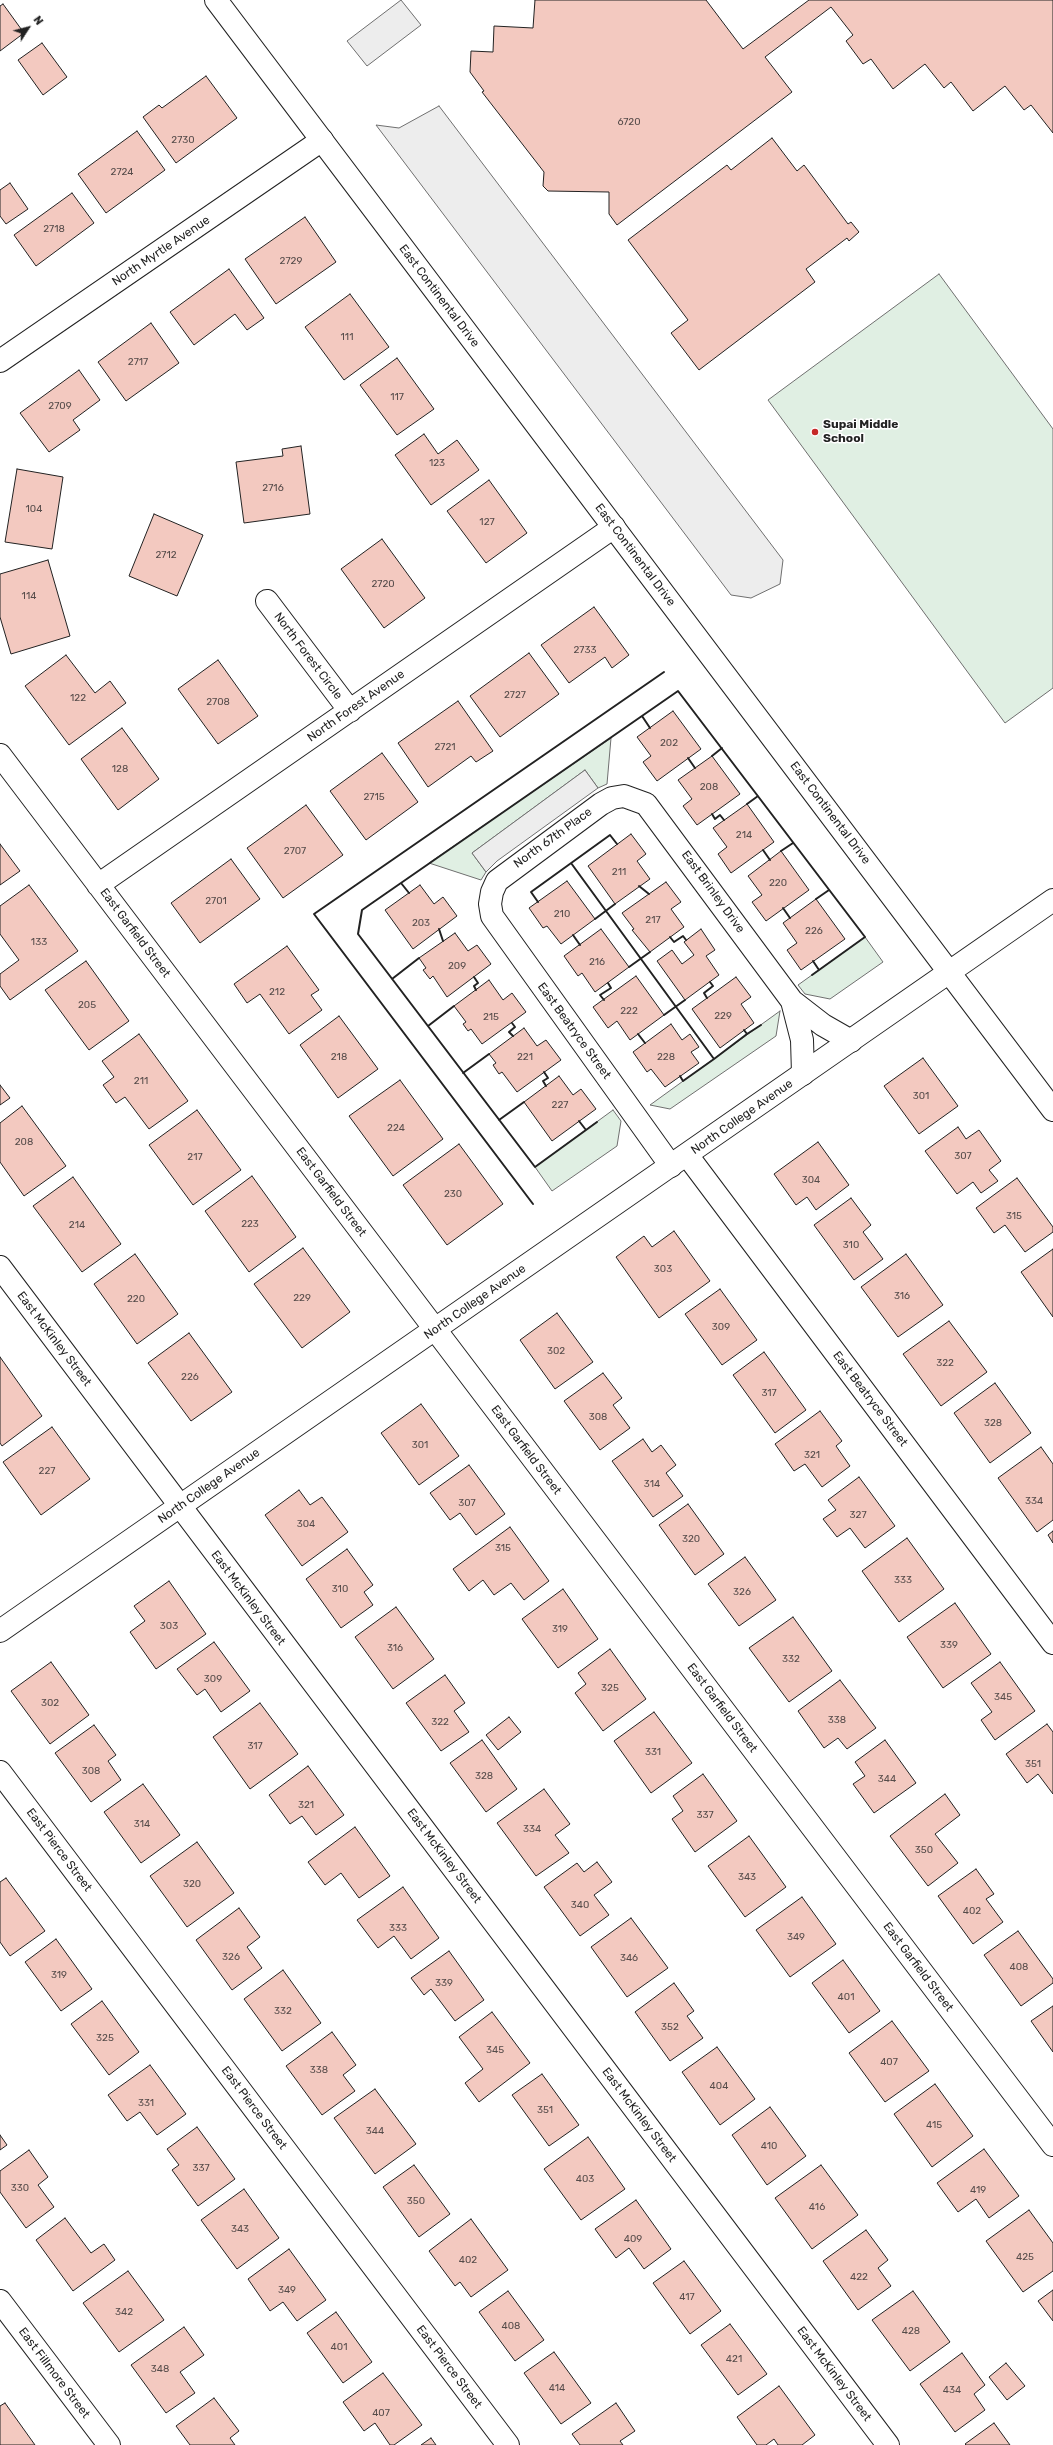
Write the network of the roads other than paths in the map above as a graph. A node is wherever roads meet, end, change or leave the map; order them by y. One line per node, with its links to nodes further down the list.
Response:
1 (216, 0): 2 (street, East Continental Drive)
2 (322, 140): 3 (street, North Myrtle Avenue); 4 (street, East Continental Drive)
3 (0, 361)
4 (614, 527): 6 (street, North Forest Avenue); 12 (street, East Continental Drive)
5 (267, 601): 6 (street, North Forest Circle)
6 (350, 710): 9 (street, North Forest Avenue)
7 (0, 755): 9 (street, East Garfield Street)
8 (624, 796): 10 (street, North 67th Place); 13 (street, East Brinley Drive)
9 (98, 885): 19 (street, East Garfield Street)
10 (492, 892): 17 (street, East Beatryce Street)
11 (1053, 900): 12 (street, North College Avenue)
12 (951, 972): 14 (street, North College Avenue); 16 (street, East Continental Drive)
13 (792, 1001): 14 (street, East Brinley Drive); 15 (street, East Brinley Drive)
14 (851, 1041): 15 (street, North College Avenue)
15 (804, 1074): 17 (street, North College Avenue)
16 (1053, 1110)
17 (679, 1161): 19 (street, North College Avenue); 22 (street, East Beatryce Street)
18 (0, 1267): 20 (street, East McKinley Street)
19 (435, 1330): 20 (street, North College Avenue); 24 (street, East Garfield Street)
20 (181, 1506): 21 (street, North College Avenue); 28 (street, East McKinley Street)
21 (0, 1631)
22 (1053, 1643)
23 (0, 1772): 27 (street, East Pierce Street)
24 (1053, 2145)
25 (0, 2301): 26 (street, East Fillmore Street)
26 (109, 2445)
27 (508, 2445)
28 (888, 2445)

